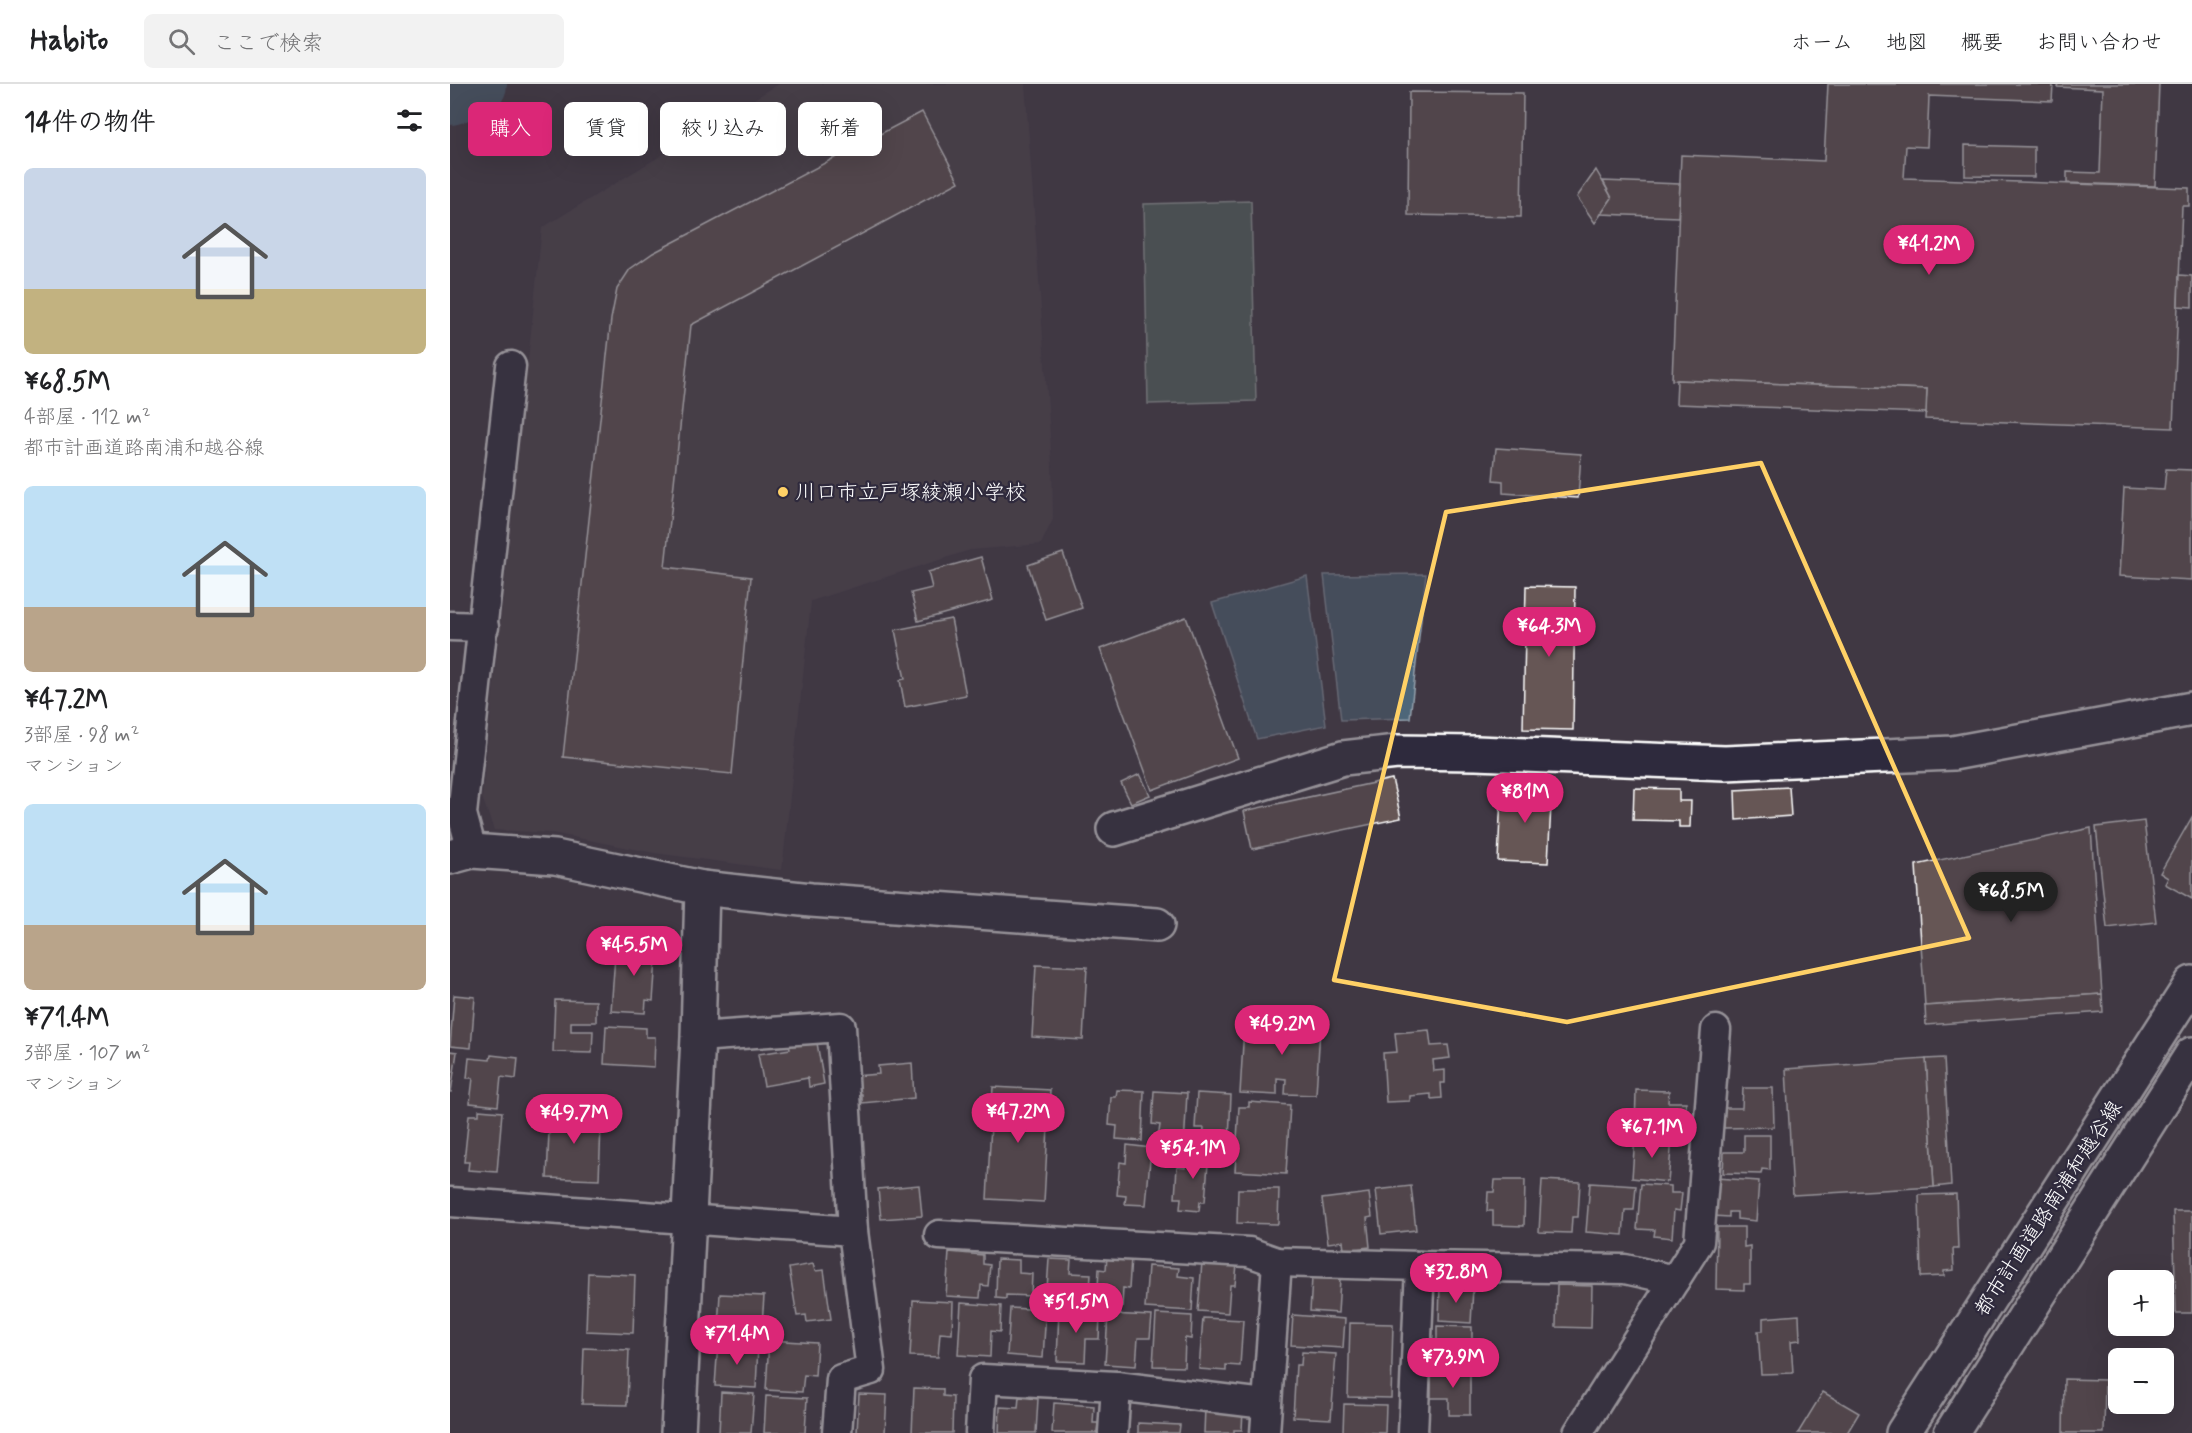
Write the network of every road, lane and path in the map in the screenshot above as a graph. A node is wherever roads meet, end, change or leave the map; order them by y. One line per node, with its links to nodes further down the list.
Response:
1 (511, 366): 3 (street)
2 (450, 626): 3 (street)
3 (484, 627): 5 (street)
4 (2192, 709): 6 (street)
5 (456, 813): 7 (street)
6 (1114, 829)
7 (461, 854): 8 (street)
8 (702, 888): 9 (street); 12 (street)
9 (1157, 925)
10 (2192, 983): 30 (street, 都市計画道路南浦和越谷線)
11 (1716, 1030): 20 (street)
12 (698, 1037): 15 (street); 16 (street)
13 (2192, 1054): 31 (street, 都市計画道路南浦和越谷線)
14 (450, 1202): 15 (street)
15 (689, 1218): 16 (street); 23 (street)
16 (853, 1231): 24 (street)
17 (939, 1235): 18 (street)
18 (1276, 1262): 19 (street); 22 (street)
19 (1420, 1266): 20 (street); 28 (street)
20 (1675, 1280): 29 (street)
21 (1116, 1386): 22 (street); 25 (street); 26 (street)
22 (1265, 1404): 27 (street)
23 (678, 1433)
24 (837, 1433)
25 (980, 1433)
26 (1113, 1433)
27 (1265, 1433)
28 (1413, 1433)
29 (1578, 1433)
30 (1903, 1433)
31 (1950, 1433)

